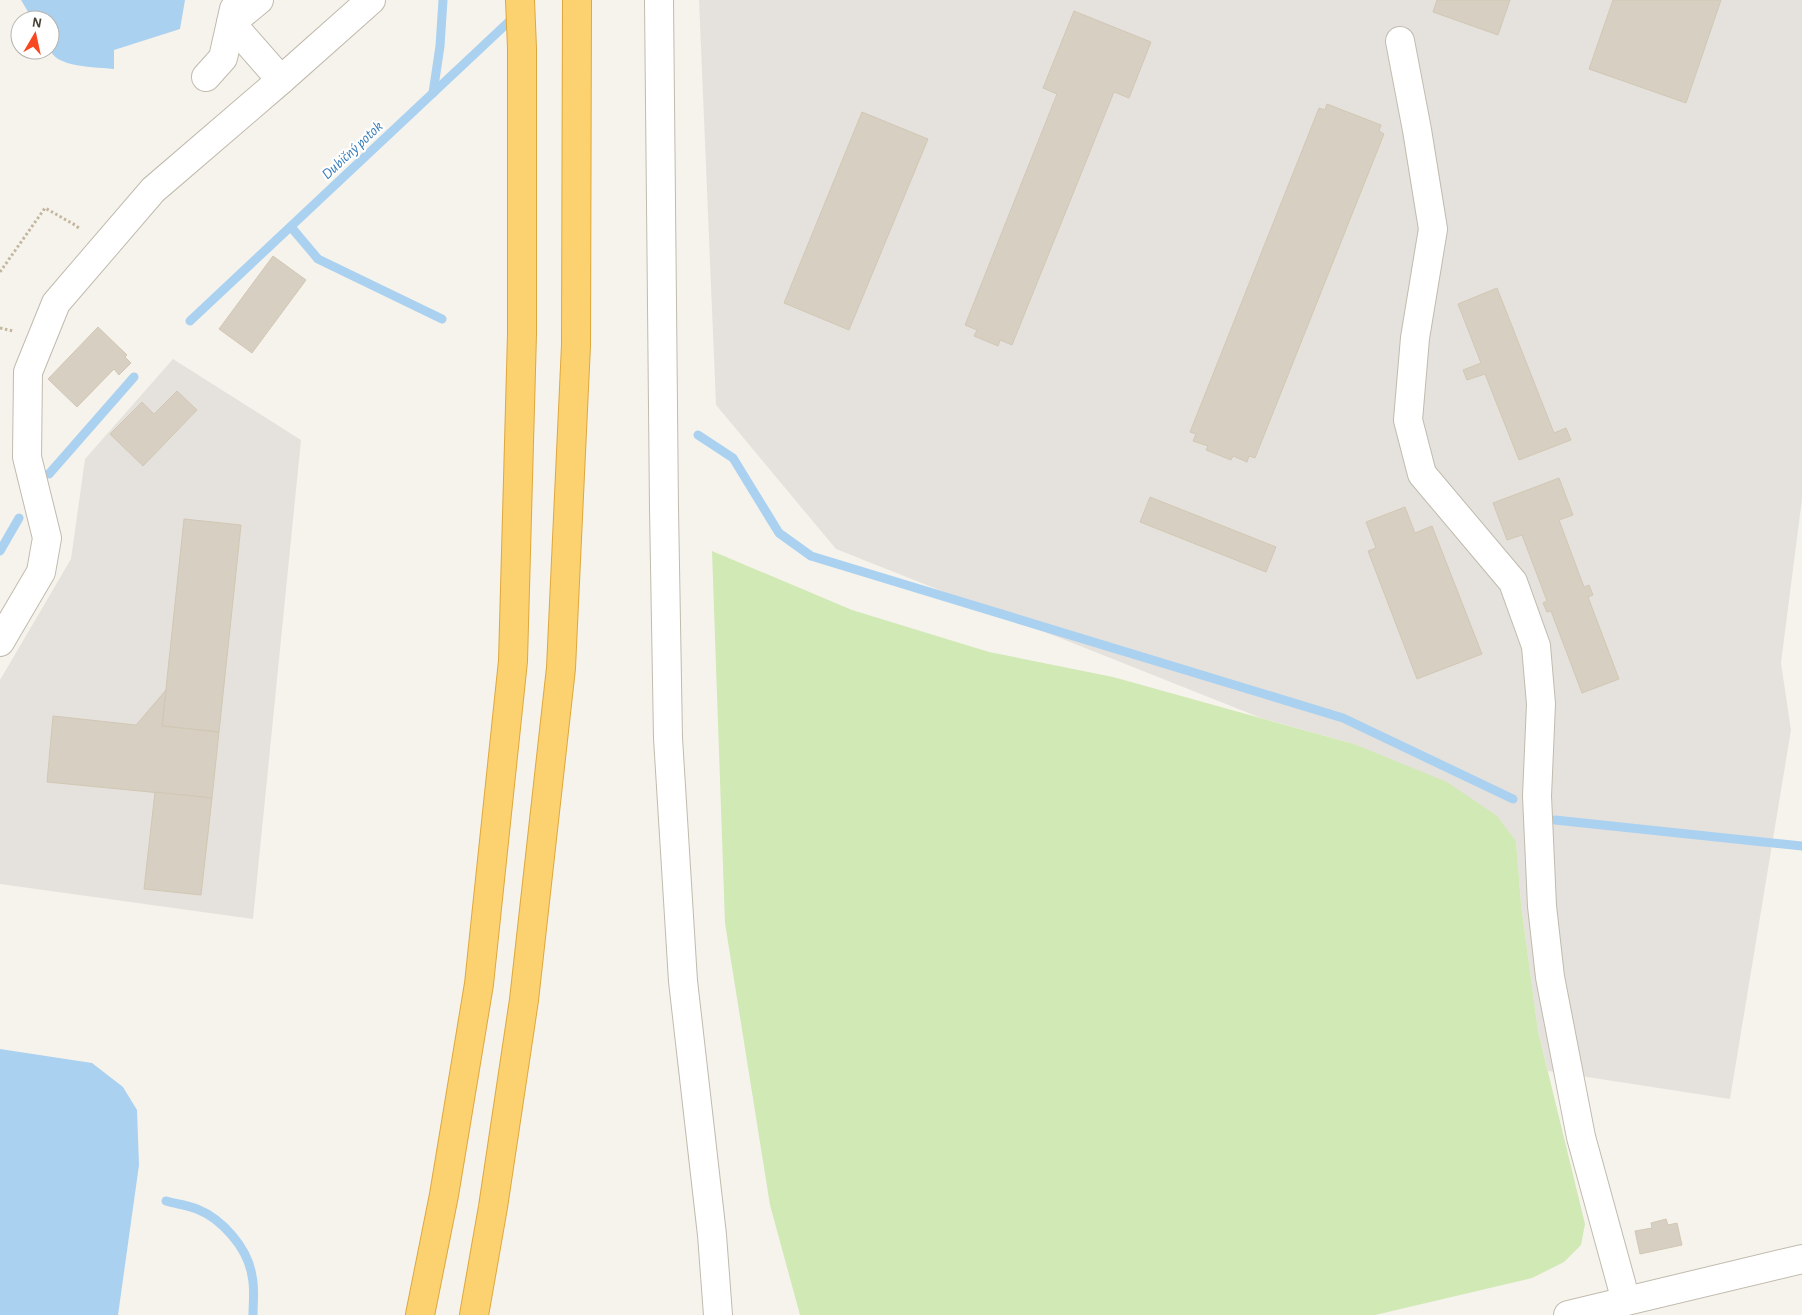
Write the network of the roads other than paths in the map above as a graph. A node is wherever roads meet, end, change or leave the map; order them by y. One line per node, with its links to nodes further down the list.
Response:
1 (259, 0): 6 (street)
2 (371, 0): 9 (street)
3 (520, 0): 13 (highway)
4 (577, 0): 14 (highway)
5 (659, 0): 15 (street)
6 (234, 11): 8 (street); 9 (street)
7 (1400, 41): 12 (street)
8 (206, 77)
9 (281, 80): 10 (street)
10 (0, 642)
11 (1802, 1259): 12 (street)
12 (1626, 1301): 16 (street)
13 (420, 1315)
14 (474, 1315)
15 (718, 1315)
16 (1568, 1315)

